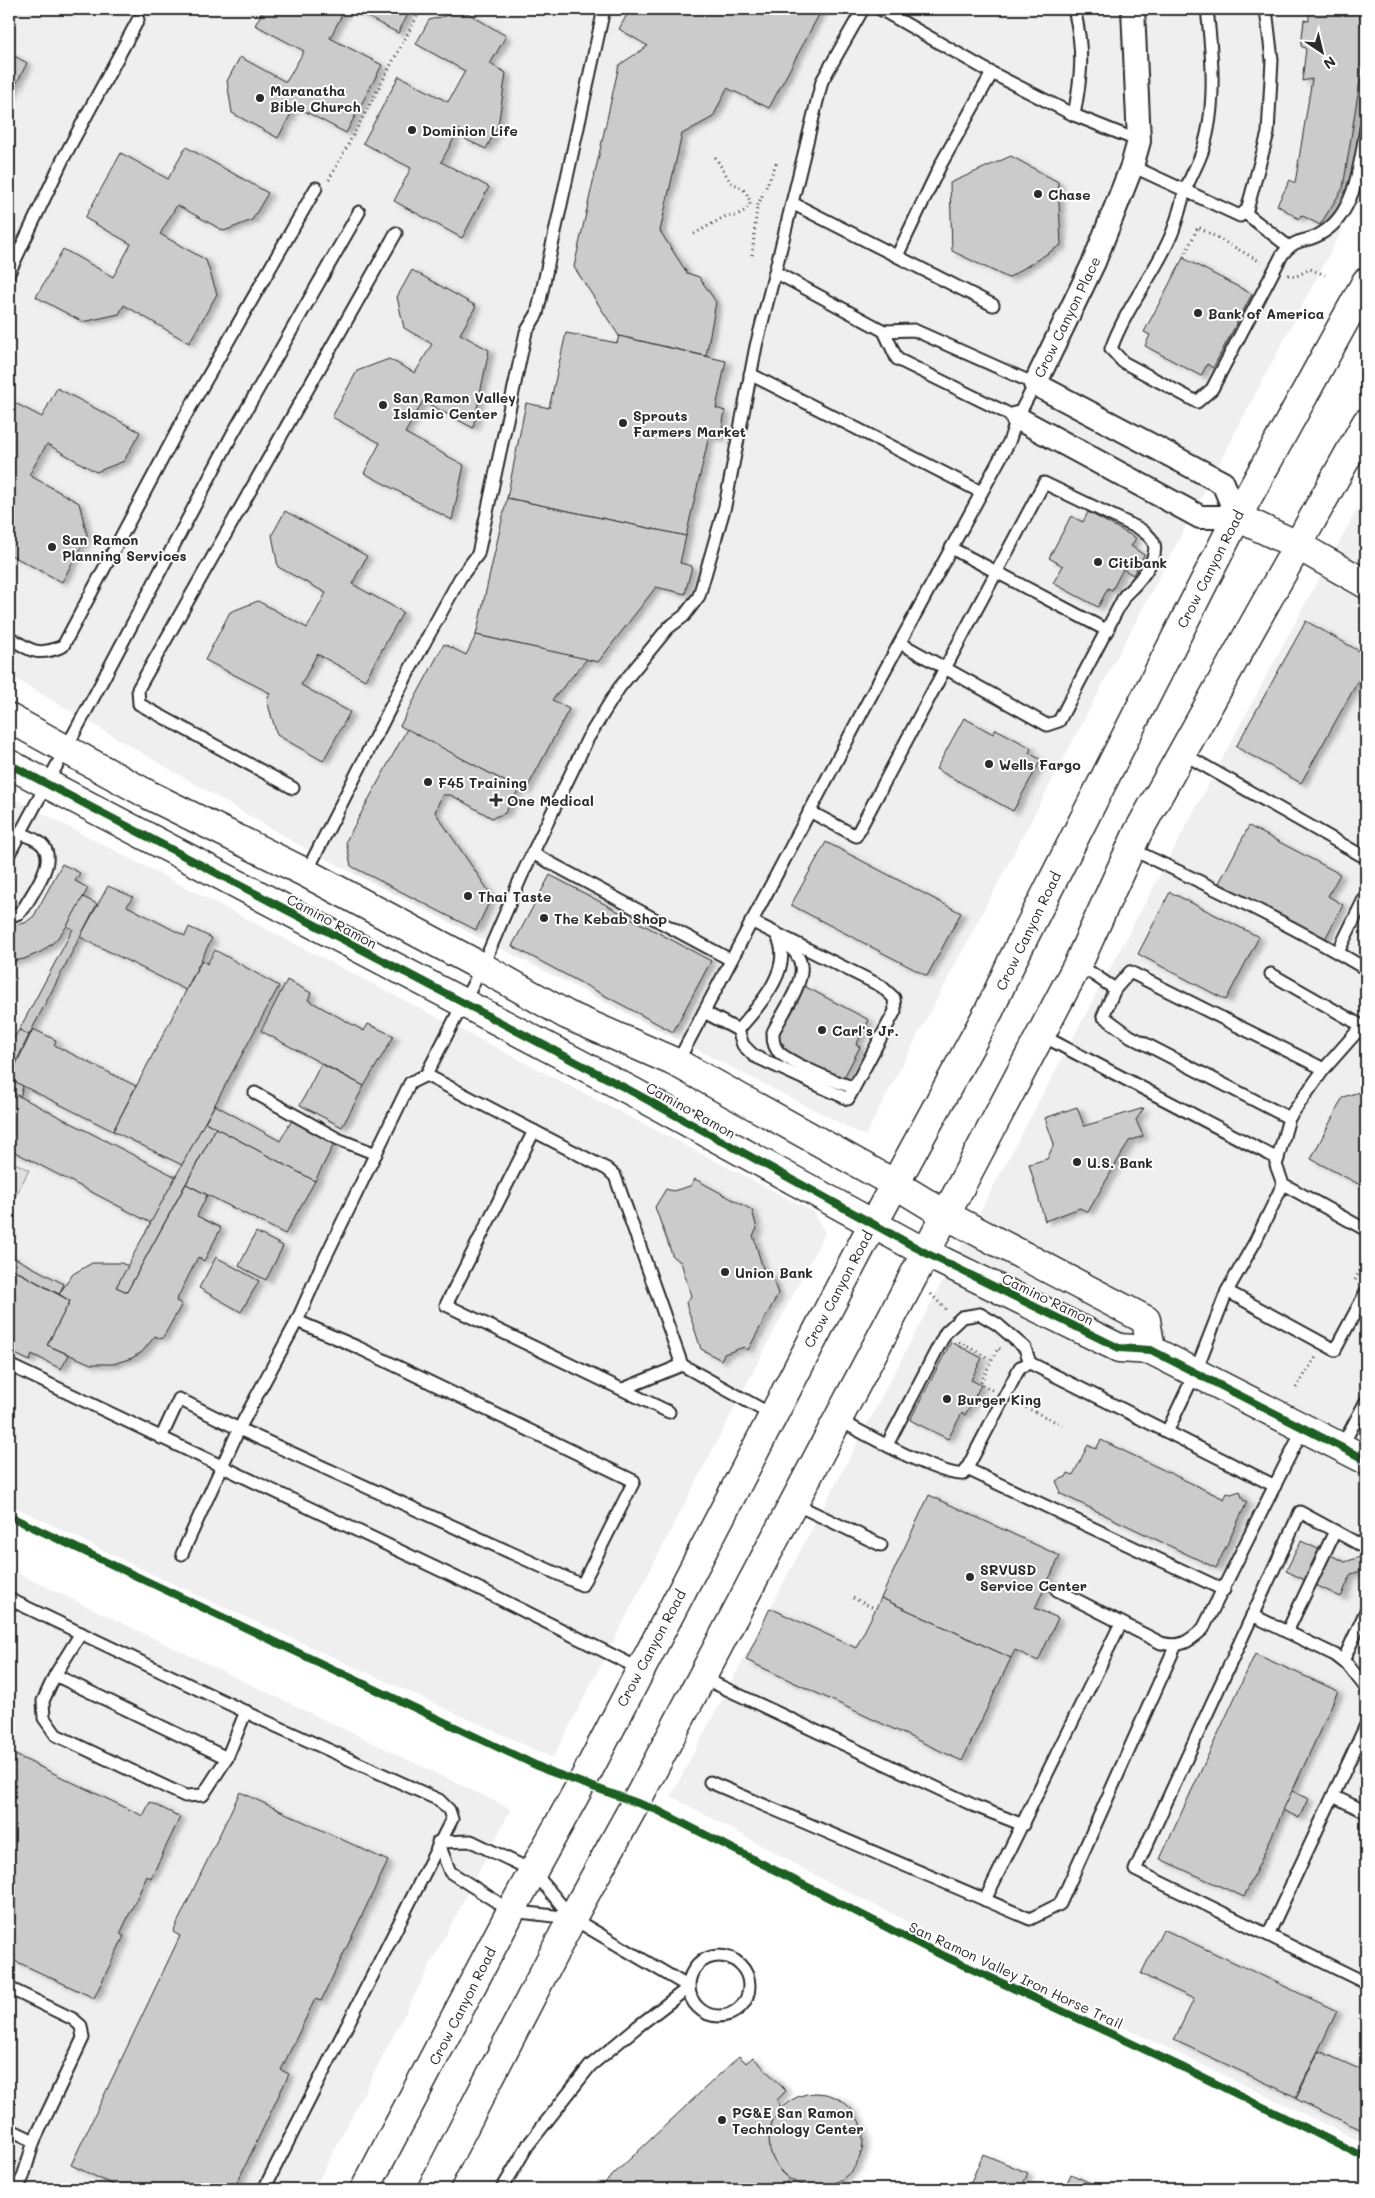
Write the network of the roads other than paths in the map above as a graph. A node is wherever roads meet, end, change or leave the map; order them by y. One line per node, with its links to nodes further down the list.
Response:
1 (604, 9): 53 (lane)
2 (863, 9): 16 (lane)
3 (880, 9): 9 (lane)
4 (1074, 9): 10 (lane)
5 (1134, 9): 12 (street, Crow Canyon Place)
6 (1207, 9): 15 (lane)
7 (1266, 9): 18 (lane)
8 (138, 20): 23 (lane)
9 (992, 74): 10 (lane); 21 (lane)
10 (1074, 115): 12 (lane)
11 (1366, 128): 20 (lane)
12 (1139, 141): 13 (street, Crow Canyon Place)
13 (1132, 166): 15 (lane); 28 (street, Crow Canyon Place)
14 (322, 186): 38 (lane)
15 (1186, 190): 18 (lane); 20 (lane)
16 (792, 204): 21 (lane); 22 (lane)
17 (358, 212): 42 (lane)
18 (1244, 212): 20 (lane)
19 (396, 233): 46 (lane)
20 (1288, 247)
21 (897, 256): 25 (lane)
22 (775, 272): 26 (lane); 27 (lane)
23 (9, 273)
24 (1366, 282): 32 (main road, Crow Canyon Road)
25 (993, 305)
26 (884, 331): 28 (lane); 29 (lane)
27 (750, 374): 31 (lane); 50 (lane)
28 (1035, 384): 29 (lane); 32 (street, Crow Canyon Place)
29 (1017, 418): 31 (lane); 32 (street)
30 (1366, 423): 33 (main road)
31 (981, 492): 34 (lane)
32 (1237, 517): 33 (main road); 79 (main road, Crow Canyon Road)
33 (1297, 546): 36 (main road); 43 (main road)
34 (951, 548): 35 (lane); 39 (lane)
35 (996, 572): 37 (lane); 37 (lane); 40 (lane)
36 (1366, 584)
37 (1108, 631): 40 (lane)
38 (9, 637)
39 (900, 643): 40 (lane); 47 (lane)
40 (945, 668): 47 (lane)
41 (9, 718): 42 (main road, Camino Ramon)
42 (66, 749): 45 (lane); 53 (main road, Camino Ramon)
43 (1182, 753): 49 (main road); 52 (lane)
44 (9, 764): 45 (main road, Camino Ramon)
45 (47, 784): 48 (lane); 65 (main road, Camino Ramon)
46 (293, 788)
47 (809, 812): 56 (lane)
48 (21, 833): 51 (lane); 55 (lane)
49 (1131, 848): 58 (lane); 60 (main road)
50 (532, 853): 59 (lane); 61 (lane)
51 (9, 854)
52 (1366, 858)
53 (306, 873): 61 (main road, Camino Ramon)
54 (1366, 895): 58 (lane)
55 (9, 917)
56 (751, 921): 57 (lane); 59 (lane)
57 (775, 933): 68 (lane); 73 (lane); 73 (lane)
58 (1338, 952): 62 (lane)
59 (731, 960): 66 (lane)
60 (1078, 964): 64 (lane); 69 (main road)
61 (482, 967): 65 (lane); 70 (main road, Camino Ramon)
62 (1366, 969)
63 (1270, 974): 67 (lane)
64 (1116, 989): 71 (lane); 75 (lane)
65 (462, 1004): 72 (lane); 82 (main road, Camino Ramon)
66 (704, 1012): 68 (lane); 70 (lane)
67 (1364, 1026): 71 (lane)
68 (738, 1030): 73 (lane)
69 (1041, 1035): 78 (lane); 81 (main road)
70 (677, 1063): 79 (main road, Camino Ramon)
71 (1324, 1069): 75 (lane)
72 (426, 1075): 76 (lane); 77 (lane)
73 (854, 1087)
74 (255, 1093): 77 (lane)
75 (1289, 1118): 78 (lane)
76 (534, 1131): 90 (lane); 93 (lane)
77 (376, 1154): 87 (lane)
78 (1278, 1159): 80 (lane)
79 (895, 1184): 81 (main road, Camino Ramon); 82 (main road, Crow Canyon Road)
80 (1283, 1184): 83 (lane); 85 (lane)
81 (946, 1215): 84 (main road); 88 (main road, Camino Ramon)
82 (873, 1223): 84 (main road, Camino Ramon); 96 (main road, Crow Canyon Road)
83 (1366, 1230)
84 (926, 1253): 88 (main road, Camino Ramon); 97 (main road)
85 (1227, 1291): 86 (lane); 92 (lane)
86 (1366, 1292)
87 (297, 1321): 98 (lane); 98 (lane)
88 (1151, 1350): 92 (main road, Camino Ramon)
89 (1030, 1363): 100 (lane); 102 (lane); 106 (lane)
90 (682, 1365): 93 (lane); 96 (lane)
91 (9, 1366): 101 (lane)
92 (1195, 1373): 99 (main road, Camino Ramon); 100 (lane)
93 (622, 1389): 95 (lane)
94 (1366, 1401): 103 (lane)
95 (669, 1412)
96 (772, 1415): 123 (main road, Crow Canyon Road)
97 (837, 1419): 102 (lane); 108 (main road)
98 (239, 1429): 101 (lane); 105 (lane)
99 (1303, 1429): 103 (main road, Camino Ramon); 107 (lane)
100 (1167, 1432): 107 (lane)
101 (161, 1438): 105 (lane)
102 (887, 1445): 106 (lane)
103 (1341, 1448): 104 (main road, Camino Ramon)
104 (1366, 1460)
105 (222, 1467): 112 (lane); 123 (lane)
106 (967, 1469): 114 (lane)
107 (1275, 1486): 114 (lane)
108 (793, 1503): 110 (lane); 125 (main road)
109 (1335, 1531): 111 (lane); 117 (lane); 119 (lane)
110 (882, 1545)
111 (1366, 1548)
112 (182, 1554)
113 (1057, 1590): 118 (lane)
114 (1224, 1590): 121 (lane)
115 (9, 1598): 120 (lane)
116 (1366, 1611): 122 (lane)
117 (1252, 1615): 119 (lane); 139 (lane)
118 (1121, 1623): 121 (lane); 133 (lane)
119 (1287, 1632): 122 (lane)
120 (81, 1633): 124 (lane); 127 (lane)
121 (1175, 1647): 136 (lane)
122 (1343, 1662): 126 (lane)
123 (640, 1669): 135 (main road, Crow Canyon Road)
124 (55, 1675): 129 (lane); 129 (lane)
125 (700, 1677): 133 (lane); 138 (main road)
126 (1366, 1688)
127 (246, 1712): 129 (lane); 134 (lane)
128 (1366, 1725): 131 (lane)
129 (227, 1758)
130 (710, 1782): 136 (lane)
131 (1334, 1796): 132 (lane); 139 (lane)
132 (1366, 1812)
133 (1023, 1825): 136 (lane)
134 (438, 1842): 135 (lane); 137 (lane); 146 (lane)
135 (533, 1872): 137 (main road, Crow Canyon Road); 138 (lane)
136 (985, 1900)
137 (511, 1911): 138 (lane); 147 (main road, Crow Canyon Road)
138 (572, 1918): 141 (lane); 148 (main road)
139 (1268, 1935): 140 (lane)
140 (1366, 1983)
141 (689, 1987): 141 (lane); 149 (lane)
142 (9, 1988): 144 (lane)
143 (9, 2129): 144 (lane)
144 (34, 2141): 145 (lane)
145 (16, 2189)
146 (264, 2189)
147 (365, 2189)
148 (432, 2189)
149 (502, 2189)

